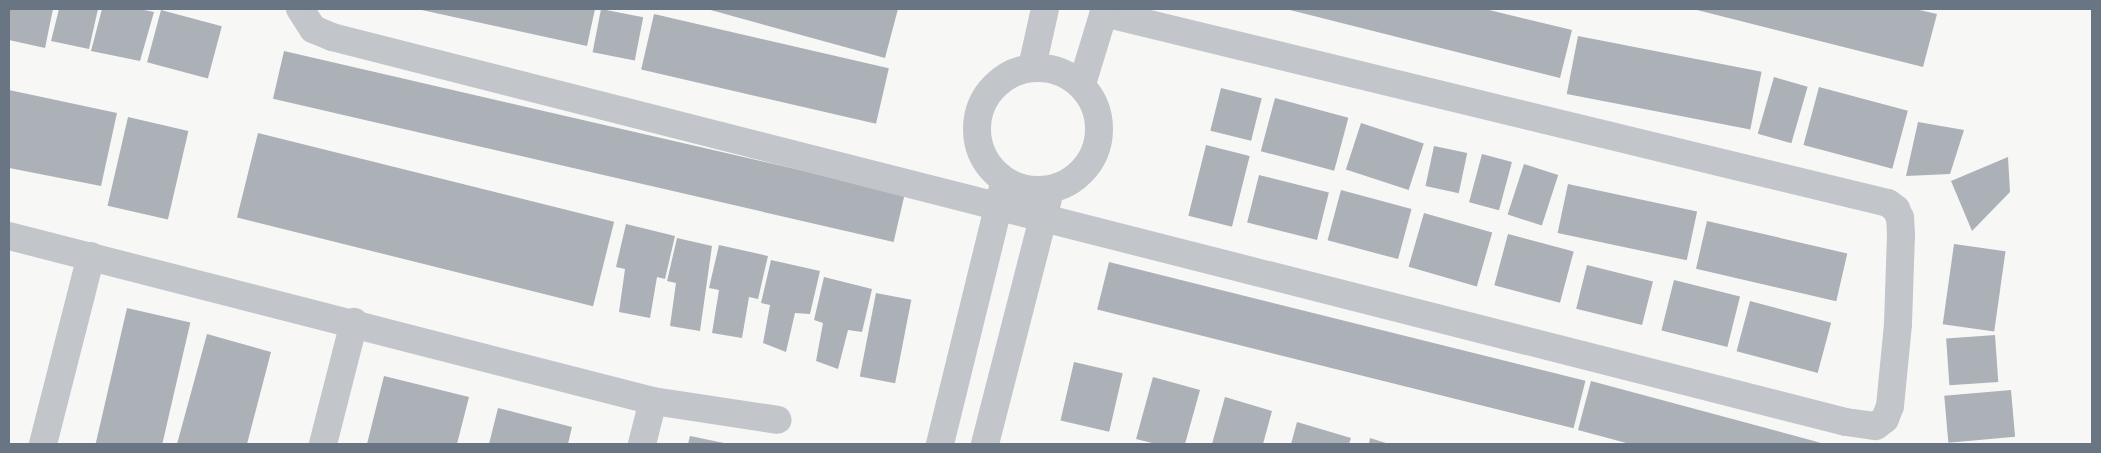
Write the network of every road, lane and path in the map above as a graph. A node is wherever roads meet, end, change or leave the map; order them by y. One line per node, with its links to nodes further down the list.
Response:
1 (300, 9): 7 (street)
2 (1045, 9): 4 (street)
3 (1105, 11): 5 (street); 8 (street)
4 (1032, 67): 5 (street); 7 (street)
5 (1082, 84): 6 (street)
6 (1050, 190): 7 (street); 8 (street)
7 (1001, 194): 8 (street); 17 (street)
8 (1044, 217): 18 (street)
9 (9, 236): 10 (street)
10 (91, 256): 11 (street); 14 (street)
11 (354, 322): 12 (street); 15 (street)
12 (653, 401): 13 (street); 16 (street)
13 (778, 420)
14 (43, 444)
15 (323, 444)
16 (642, 444)
17 (940, 444)
18 (985, 444)

